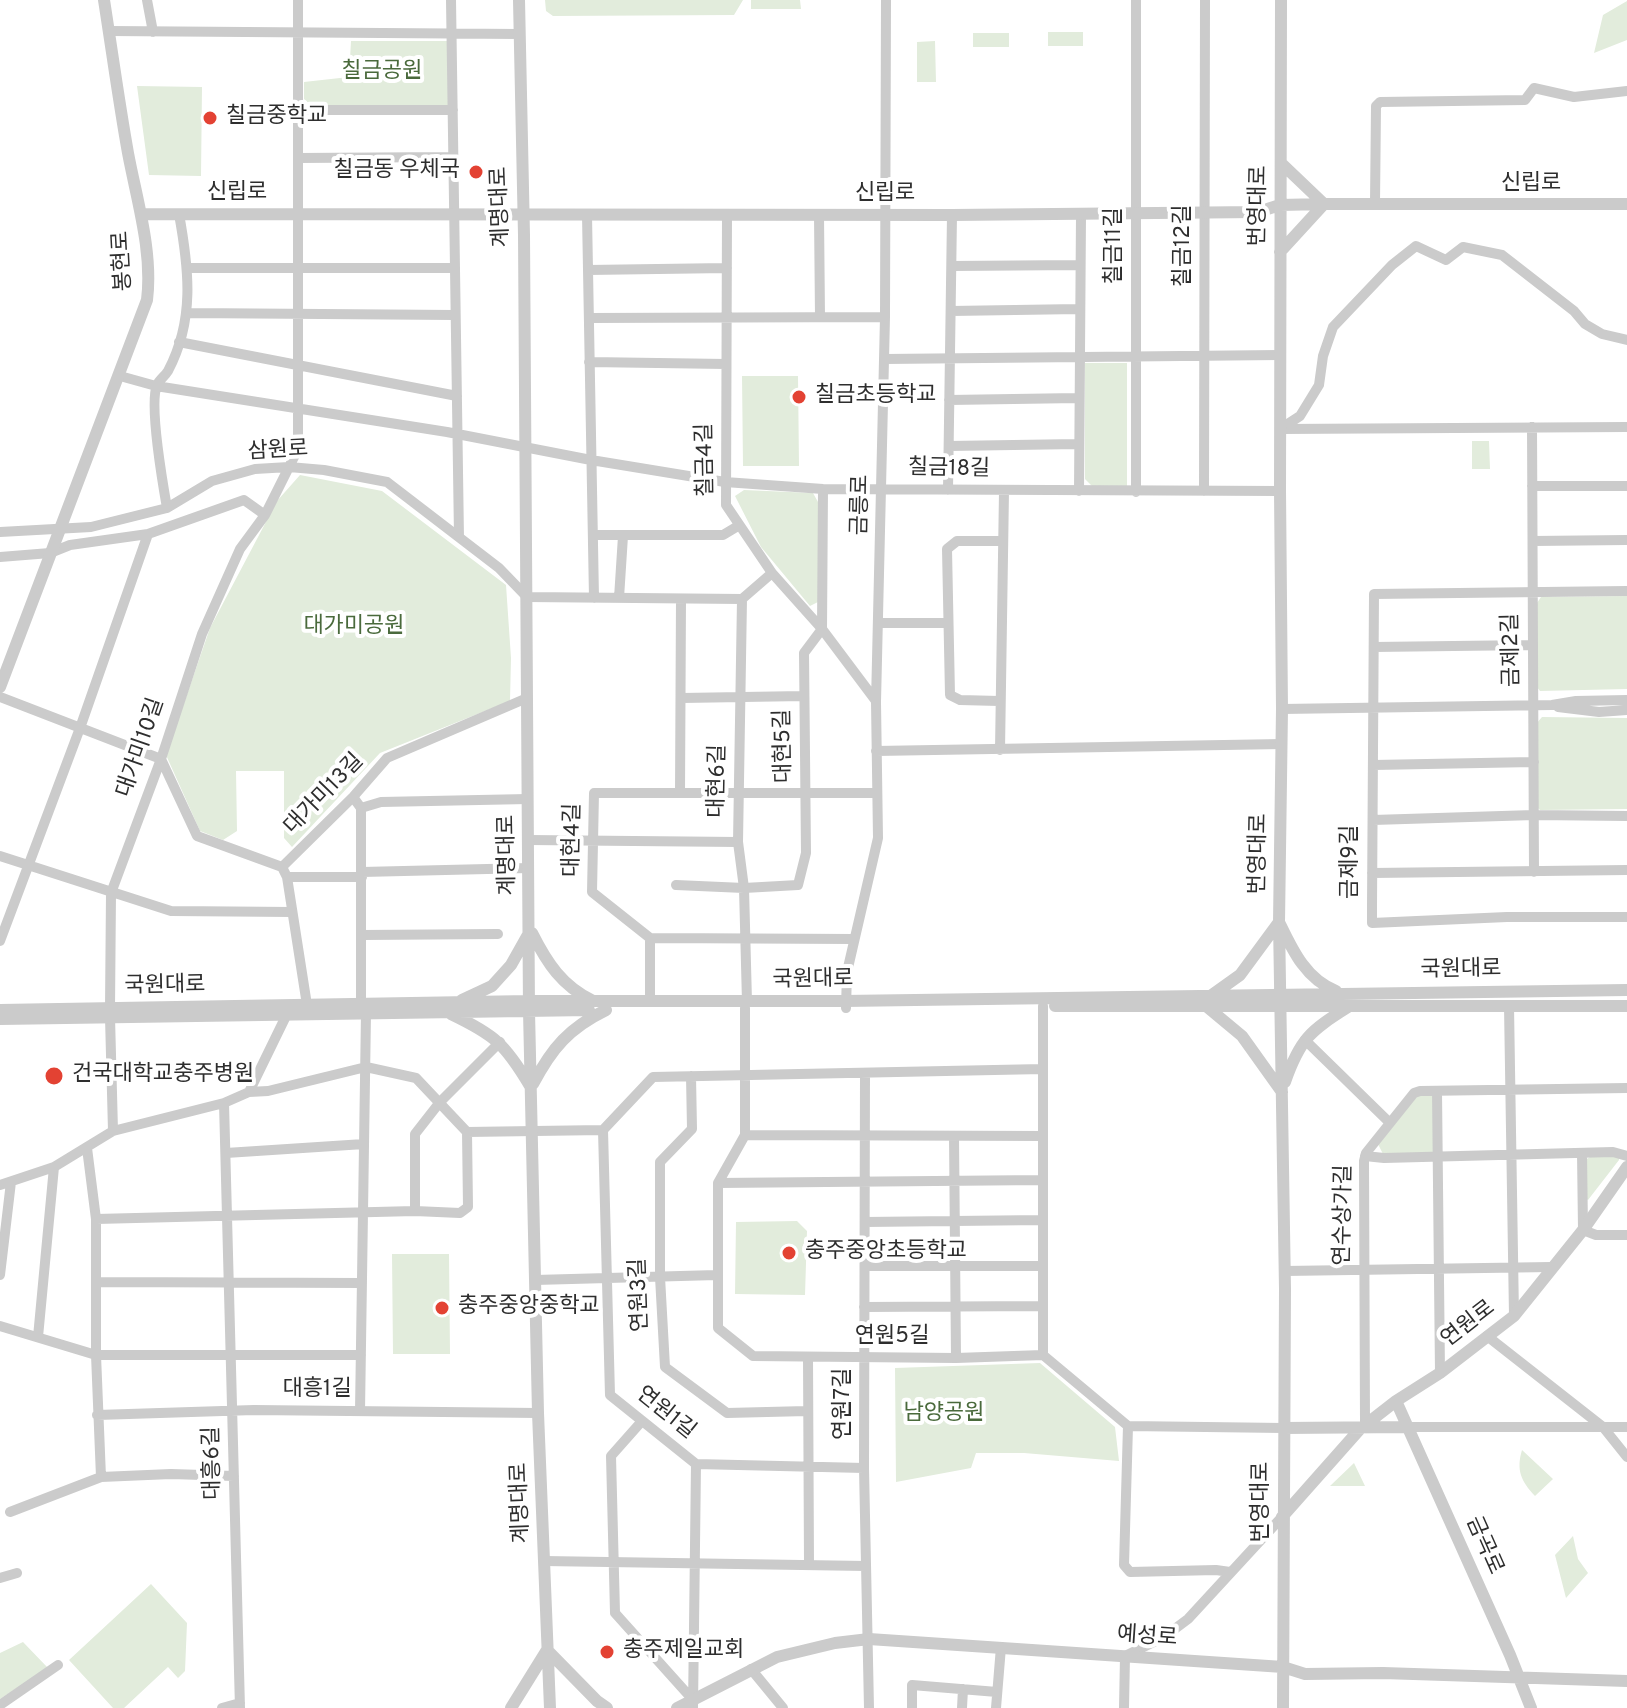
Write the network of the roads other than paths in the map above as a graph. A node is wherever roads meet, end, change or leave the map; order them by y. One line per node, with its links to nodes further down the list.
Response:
1 (104, 0): 10 (street, 봉현로)
2 (147, 0): 11 (street)
3 (298, 0): 12 (street, 대가미10길)
4 (451, 0): 14 (street)
5 (519, 0): 13 (street, 계명대로)
6 (886, 0): 35 (street, 금릉로)
7 (1136, 0): 29 (street, 칠금11길)
8 (1205, 0): 25 (street, 칠금12길)
9 (1281, 0): 20 (street, 번영대로)
10 (109, 31): 11 (street); 26 (street, 봉현로)
11 (153, 32): 12 (street)
12 (298, 33): 14 (street); 16 (street, 대가미10길)
13 (519, 34): 14 (street); 31 (street, 계명대로)
14 (452, 35): 17 (street)
15 (1627, 91): 21 (street)
16 (298, 110): 17 (street); 19 (street, 대가미10길)
17 (453, 110): 18 (street)
18 (453, 157): 19 (street); 30 (street)
19 (298, 158): 28 (street, 대가미10길)
20 (1281, 163): 22 (street); 24 (street, 번영대로)
21 (1375, 203): 22 (street, 신립로); 23 (street, 신립로)
22 (1324, 204): 24 (street, 신립로); 38 (street)
23 (1627, 204)
24 (1280, 205): 25 (street, 신립로); 38 (street, 번영대로)
25 (1205, 213): 29 (street, 신립로); 58 (street, 칠금12길)
26 (141, 214): 27 (street, 신립로); 66 (street, 봉현로)
27 (179, 214): 28 (street, 신립로); 42 (street)
28 (298, 214): 30 (street, 신립로); 41 (street, 대가미10길)
29 (1136, 214): 37 (street, 신립로); 60 (street, 칠금11길)
30 (454, 215): 31 (street, 신립로); 43 (street)
31 (522, 215): 32 (street, 신립로); 78 (street, 계명대로)
32 (587, 215): 33 (street, 신립로); 45 (street)
33 (727, 215): 34 (street, 신립로); 44 (street, 칠금4길)
34 (819, 215): 35 (street, 신립로); 52 (street)
35 (886, 215): 36 (street, 신립로); 53 (street, 금릉로)
36 (952, 215): 37 (street, 신립로); 40 (street)
37 (1081, 215): 39 (street)
38 (1280, 252): 57 (street, 번영대로)
39 (1080, 265): 40 (street); 46 (street)
40 (952, 266): 47 (street)
41 (298, 267): 42 (street); 43 (street); 49 (street, 대가미10길)
42 (188, 268): 48 (street)
43 (455, 268): 50 (street)
44 (727, 268): 45 (street); 51 (street, 칠금4길)
45 (588, 270): 54 (street)
46 (1079, 309): 47 (street); 59 (street)
47 (951, 311): 61 (street)
48 (188, 313): 49 (street); 56 (street)
49 (298, 314): 50 (street); 65 (street, 대가미10길)
50 (455, 315): 68 (street)
51 (727, 317): 52 (street); 54 (street); 64 (street, 칠금4길)
52 (820, 317): 53 (street)
53 (885, 317): 62 (street, 금릉로)
54 (589, 318): 63 (street)
55 (1627, 340): 74 (street)
56 (179, 342): 65 (street); 67 (street)
57 (1280, 355): 58 (street); 74 (street, 번영대로)
58 (1205, 356): 60 (street); 89 (street, 칠금12길)
59 (1079, 357): 60 (street); 61 (street); 69 (street)
60 (1136, 357): 91 (street, 칠금11길)
61 (950, 358): 62 (street); 70 (street)
62 (885, 359): 85 (street, 금릉로)
63 (589, 362): 64 (street); 79 (street)
64 (726, 364): 81 (street, 칠금4길)
65 (298, 365): 68 (street); 71 (street, 대가미10길)
66 (120, 376): 67 (street, 칠금18길); 95 (street, 봉현로)
67 (156, 386): 71 (street, 칠금18길); 92 (street)
68 (457, 396): 75 (street)
69 (1078, 398): 70 (street); 76 (street)
70 (949, 400): 77 (street)
71 (298, 409): 75 (street, 칠금18길); 80 (street, 대가미10길)
72 (1532, 427): 73 (street); 74 (street); 82 (street, 금제2길)
73 (1627, 427)
74 (1280, 429): 90 (street, 번영대로)
75 (457, 434): 78 (street, 칠금18길); 100 (street)
76 (1078, 444): 77 (street); 88 (street)
77 (949, 446): 86 (street)
78 (525, 447): 79 (street, 칠금18길); 109 (street, 계명대로)
79 (591, 460): 81 (street, 칠금18길); 98 (street)
80 (289, 467): 92 (street, 삼원로); 93 (street, 대가미10길); 100 (street, 삼원로)
81 (725, 482): 84 (street, 칠금18길); 94 (street, 칠금4길)
82 (1532, 486): 83 (street); 103 (street, 금제2길)
83 (1627, 486)
84 (823, 489): 85 (street, 칠금18길); 116 (street, 대현5길)
85 (882, 489): 86 (street, 칠금18길); 114 (street, 금릉로)
86 (948, 490): 87 (street, 칠금18길)
87 (1004, 491): 88 (street, 칠금18길); 102 (street)
88 (1079, 491): 91 (street, 칠금18길)
89 (1204, 491): 90 (street, 칠금18길); 91 (street, 칠금18길)
90 (1280, 491): 131 (street, 번영대로)
91 (1136, 492)
92 (167, 508): 95 (street, 삼원로)
93 (265, 515): 97 (street); 137 (street, 대가미10길)
94 (738, 526): 99 (street); 106 (street, 칠금4길)
95 (61, 528): 96 (street, 삼원로); 104 (street, 봉현로)
96 (0, 532)
97 (148, 534): 104 (street); 133 (street)
98 (593, 535): 99 (street); 110 (street)
99 (623, 536): 111 (street)
100 (459, 537): 109 (street, 삼원로)
101 (1627, 540): 103 (street)
102 (1003, 541): 115 (street); 126 (street)
103 (1533, 541): 107 (street, 금제2길)
104 (50, 553): 105 (street); 119 (street, 봉현로)
105 (0, 557)
106 (772, 573): 113 (street); 116 (street, 칠금4길)
107 (1533, 591): 108 (street); 117 (street, 금제2길); 118 (street, 금제9길)
108 (1627, 591)
109 (527, 597): 110 (street); 123 (street, 계명대로)
110 (594, 598): 111 (street)
111 (619, 598): 112 (street)
112 (681, 599): 113 (street); 124 (street)
113 (742, 599): 120 (street, 대현6길)
114 (880, 623): 115 (street); 127 (street, 금릉로)
115 (947, 623): 126 (street)
116 (822, 629): 121 (street, 대현5길); 127 (street, 칠금4길)
117 (1533, 645): 118 (street); 128 (street, 금제2길)
118 (1374, 647): 130 (street, 금제9길)
119 (0, 687)
120 (740, 696): 121 (street); 124 (street); 141 (street, 대현6길)
121 (804, 696): 142 (street, 대현5길)
122 (0, 697): 133 (street)
123 (527, 698): 144 (street, 대가미13길); 145 (street, 계명대로)
124 (682, 698): 140 (street)
125 (1627, 700): 129 (street)
126 (999, 701): 135 (street)
127 (876, 702): 136 (street, 금릉로)
128 (1534, 705): 129 (street); 130 (street); 138 (street, 금제2길)
129 (1552, 705): 132 (street)
130 (1373, 708): 131 (street); 139 (street, 금제9길)
131 (1282, 709): 134 (street, 번영대로)
132 (1627, 710)
133 (80, 728): 137 (street); 154 (street)
134 (1282, 744): 135 (street); 166 (street, 번영대로)
135 (1000, 750): 136 (street)
136 (876, 751): 143 (street, 금릉로)
137 (161, 759): 157 (street); 163 (street, 대가미10길)
138 (1534, 762): 139 (street); 147 (street, 금제2길)
139 (1373, 765): 149 (street, 금제9길)
140 (680, 793): 141 (street, 대현4길); 151 (street, 대현4길)
141 (740, 793): 142 (street, 대현4길); 152 (street, 대현6길)
142 (805, 793): 143 (street, 대현4길); 162 (street, 대현5길)
143 (877, 793): 171 (street, 금릉로)
144 (353, 797): 146 (street); 157 (street, 대가미13길)
145 (528, 799): 146 (street); 150 (street, 계명대로)
146 (361, 808): 160 (street)
147 (1534, 815): 148 (street); 149 (street); 158 (street, 금제2길)
148 (1627, 816)
149 (1373, 820): 159 (street, 금제9길)
150 (529, 840): 151 (street); 155 (street, 계명대로)
151 (592, 841): 152 (street); 170 (street, 대현4길)
152 (738, 842): 162 (street, 대현6길)
153 (0, 856): 154 (street)
154 (27, 866): 163 (street); 173 (street)
155 (529, 868): 160 (street); 167 (street, 계명대로)
156 (1627, 870): 158 (street)
157 (285, 872): 160 (street); 164 (street)
158 (1534, 872): 159 (street)
159 (1372, 873): 165 (street, 금제9길)
160 (362, 874): 169 (street)
161 (676, 885): 162 (street, 대현5길)
162 (744, 888): 172 (street, 대현6길)
163 (111, 893): 164 (street); 191 (street, 대가미10길)
164 (292, 912): 180 (street)
165 (1627, 917)
166 (1279, 922): 175 (street); 176 (street, 번영대로); 177 (street)
167 (530, 930): 182 (street, 계명대로); 183 (street); 188 (street)
168 (498, 934): 169 (street)
169 (362, 935): 189 (street)
170 (650, 938): 172 (street); 178 (street)
171 (854, 939): 172 (street); 179 (street, 금릉로)
172 (744, 940): 181 (street, 대현6길)
173 (0, 941)
174 (1627, 990): 175 (street, 국원대로)
175 (1342, 993): 176 (street, 국원대로)
176 (1280, 1000): 177 (street, 국원대로); 185 (street, 국원대로); 206 (street, 번영대로)
177 (1209, 1001): 179 (street, 국원대로); 184 (street, 국원대로); 206 (street)
178 (650, 1002): 181 (street, 국원대로); 183 (street, 국원대로)
179 (846, 1004): 181 (street, 국원대로); 184 (street, 국원대로)
180 (307, 1005): 189 (street, 국원대로); 191 (street, 국원대로)
181 (746, 1005): 183 (street, 국원대로); 199 (street, 연원5길)
182 (529, 1006): 183 (street, 국원대로); 188 (street, 국원대로); 201 (street, 계명대로)
183 (601, 1006): 201 (street)
184 (1043, 1006): 197 (street)
185 (1350, 1006): 186 (street, 국원대로); 194 (street)
186 (1509, 1006): 187 (street, 국원대로); 203 (street)
187 (1627, 1006)
188 (452, 1008): 189 (street, 국원대로); 195 (street)
189 (364, 1009): 192 (street, 국원대로); 196 (street)
190 (0, 1010): 191 (street, 국원대로)
191 (110, 1013): 192 (street, 국원대로); 193 (street, 국원대로); 212 (street, 대가미10길)
192 (287, 1014): 205 (street)
193 (0, 1019)
194 (1305, 1040): 206 (street); 209 (street)
195 (500, 1042): 201 (street); 207 (street)
196 (366, 1067): 205 (street); 207 (street); 218 (street)
197 (1043, 1069): 198 (street); 217 (street)
198 (865, 1073): 199 (street); 215 (street, 연원7길)
199 (745, 1075): 200 (street); 214 (street, 연원5길)
200 (691, 1076): 211 (street); 252 (street, 연원3길)
201 (531, 1087): 210 (street, 계명대로)
202 (1627, 1088): 203 (street, 연수상가길)
203 (1509, 1090): 204 (street, 연수상가길); 222 (street)
204 (1437, 1091): 209 (street, 연수상가길); 224 (street)
205 (249, 1092): 208 (street)
206 (1282, 1092): 249 (street, 번영대로)
207 (440, 1102): 213 (street); 233 (street)
208 (224, 1103): 212 (street); 220 (street, 대흥6길)
209 (1390, 1123): 223 (street, 연수상가길)
210 (533, 1130): 211 (street); 213 (street); 254 (street, 계명대로)
211 (603, 1130): 253 (street, 연원1길)
212 (113, 1131): 219 (street)
213 (467, 1132): 233 (street)
214 (745, 1135): 215 (street); 231 (street, 연원5길)
215 (865, 1136): 216 (street); 230 (street, 연원7길)
216 (954, 1136): 217 (street); 228 (street)
217 (1043, 1136): 229 (street)
218 (364, 1144): 220 (street); 234 (street)
219 (87, 1148): 226 (street); 236 (street)
220 (226, 1153): 235 (street, 대흥6길)
221 (1582, 1153): 222 (street); 225 (street); 240 (street)
222 (1511, 1155): 224 (street); 245 (street)
223 (1365, 1156): 224 (street); 248 (street, 연수상가길)
224 (1438, 1156): 247 (street)
225 (1627, 1156)
226 (54, 1167): 232 (street); 264 (street)
227 (1627, 1167): 240 (street, 연원로)
228 (955, 1180): 229 (street); 230 (street); 238 (street)
229 (1043, 1180): 237 (street)
230 (865, 1181): 231 (street); 239 (street, 연원7길)
231 (718, 1183): 251 (street, 연원5길)
232 (5, 1184): 250 (street)
233 (415, 1211): 234 (street)
234 (363, 1212): 235 (street); 257 (street)
235 (227, 1217): 236 (street); 256 (street, 대흥6길)
236 (96, 1219): 255 (street)
237 (1043, 1220): 238 (street); 244 (street)
238 (955, 1221): 239 (street); 243 (street)
239 (865, 1222): 242 (street, 연원7길)
240 (1583, 1230): 241 (street); 246 (street, 연원로)
241 (1627, 1235)
242 (865, 1266): 243 (street); 259 (street, 연원7길)
243 (955, 1266): 244 (street); 260 (street)
244 (1043, 1266): 258 (street)
245 (1513, 1267): 246 (street); 247 (street); 261 (street)
246 (1551, 1267): 261 (street, 연원로)
247 (1439, 1268): 248 (street); 272 (street)
248 (1363, 1269): 249 (street); 281 (street, 연수상가길)
249 (1285, 1271): 285 (street, 번영대로)
250 (0, 1275)
251 (717, 1275): 252 (street); 269 (street, 연원5길)
252 (660, 1277): 253 (street); 275 (street, 연원3길)
253 (607, 1278): 254 (street); 279 (street, 연원1길)
254 (535, 1280): 277 (street, 계명대로)
255 (96, 1282): 256 (street); 266 (street)
256 (229, 1283): 257 (street); 265 (street, 대흥6길)
257 (362, 1283): 267 (street)
258 (1043, 1306): 260 (street); 268 (street)
259 (864, 1307): 260 (street); 270 (street, 연원7길)
260 (956, 1307): 271 (street)
261 (1514, 1316): 263 (street, 연원로)
262 (0, 1326): 264 (street)
263 (1487, 1336): 272 (street, 연원로); 283 (street)
264 (38, 1337): 266 (street)
265 (231, 1353): 266 (street); 267 (street); 276 (street, 대흥6길)
266 (96, 1355): 278 (street)
267 (361, 1355): 274 (street)
268 (1043, 1355): 271 (street, 연원5길); 280 (street)
269 (808, 1357): 270 (street, 연원5길); 275 (street)
270 (865, 1357): 271 (street, 연원5길); 289 (street, 연원7길)
271 (956, 1358)
272 (1440, 1373): 273 (street, 연원로)
273 (1396, 1401): 281 (street, 연원로); 282 (street, 금곡로)
274 (360, 1411): 276 (street, 대흥1길); 277 (street, 대흥1길)
275 (807, 1411): 288 (street)
276 (232, 1413): 278 (street, 대흥1길); 290 (street, 대흥6길)
277 (538, 1413): 294 (street, 계명대로)
278 (97, 1415): 291 (street)
279 (642, 1421): 287 (street, 연원1길); 295 (street)
280 (1128, 1426): 285 (street); 299 (street)
281 (1363, 1427): 282 (street); 285 (street); 293 (street, 연원로)
282 (1408, 1427): 283 (street); 309 (street, 금곡로)
283 (1603, 1427): 284 (street); 286 (street)
284 (1627, 1427)
285 (1283, 1428): 293 (street, 번영대로)
286 (1627, 1457)
287 (696, 1464): 288 (street, 연원1길); 296 (street)
288 (808, 1466): 289 (street, 연원1길); 297 (street)
289 (864, 1468): 298 (street, 연원7길)
290 (234, 1476): 291 (street); 315 (street, 대흥6길)
291 (101, 1477): 292 (street)
292 (10, 1512)
293 (1282, 1517): 299 (street); 307 (street, 번영대로)
294 (544, 1561): 295 (street); 304 (street, 계명대로)
295 (612, 1562): 296 (street); 313 (street)
296 (695, 1562): 297 (street); 313 (street)
297 (809, 1565): 298 (street)
298 (866, 1566): 302 (street, 연원7길)
299 (1230, 1572): 305 (street)
300 (17, 1573): 301 (street)
301 (0, 1578)
302 (869, 1639): 303 (street, 예성로); 308 (street, 예성로); 322 (street, 연원7길)
303 (1001, 1647): 305 (street, 예성로); 312 (street)
304 (547, 1650): 317 (street); 318 (street, 계명대로); 319 (street)
305 (1125, 1656): 307 (street, 예성로); 326 (street)
306 (58, 1665): 314 (street)
307 (1283, 1667): 309 (street, 예성로); 327 (street, 번영대로)
308 (751, 1669): 313 (street, 예성로); 321 (street)
309 (1518, 1677): 310 (street, 예성로); 328 (street, 금곡로)
310 (1627, 1681)
311 (963, 1689): 312 (street); 323 (street); 324 (street)
312 (997, 1692): 325 (street)
313 (693, 1704): 320 (street, 예성로)
314 (5, 1705)
315 (240, 1705): 316 (street)
316 (222, 1708)
317 (511, 1708)
318 (550, 1708)
319 (607, 1708)
320 (677, 1708)
321 (783, 1708)
322 (869, 1708)
323 (912, 1708)
324 (962, 1708)
325 (996, 1708)
326 (1124, 1708)
327 (1283, 1708)
328 (1531, 1708)

